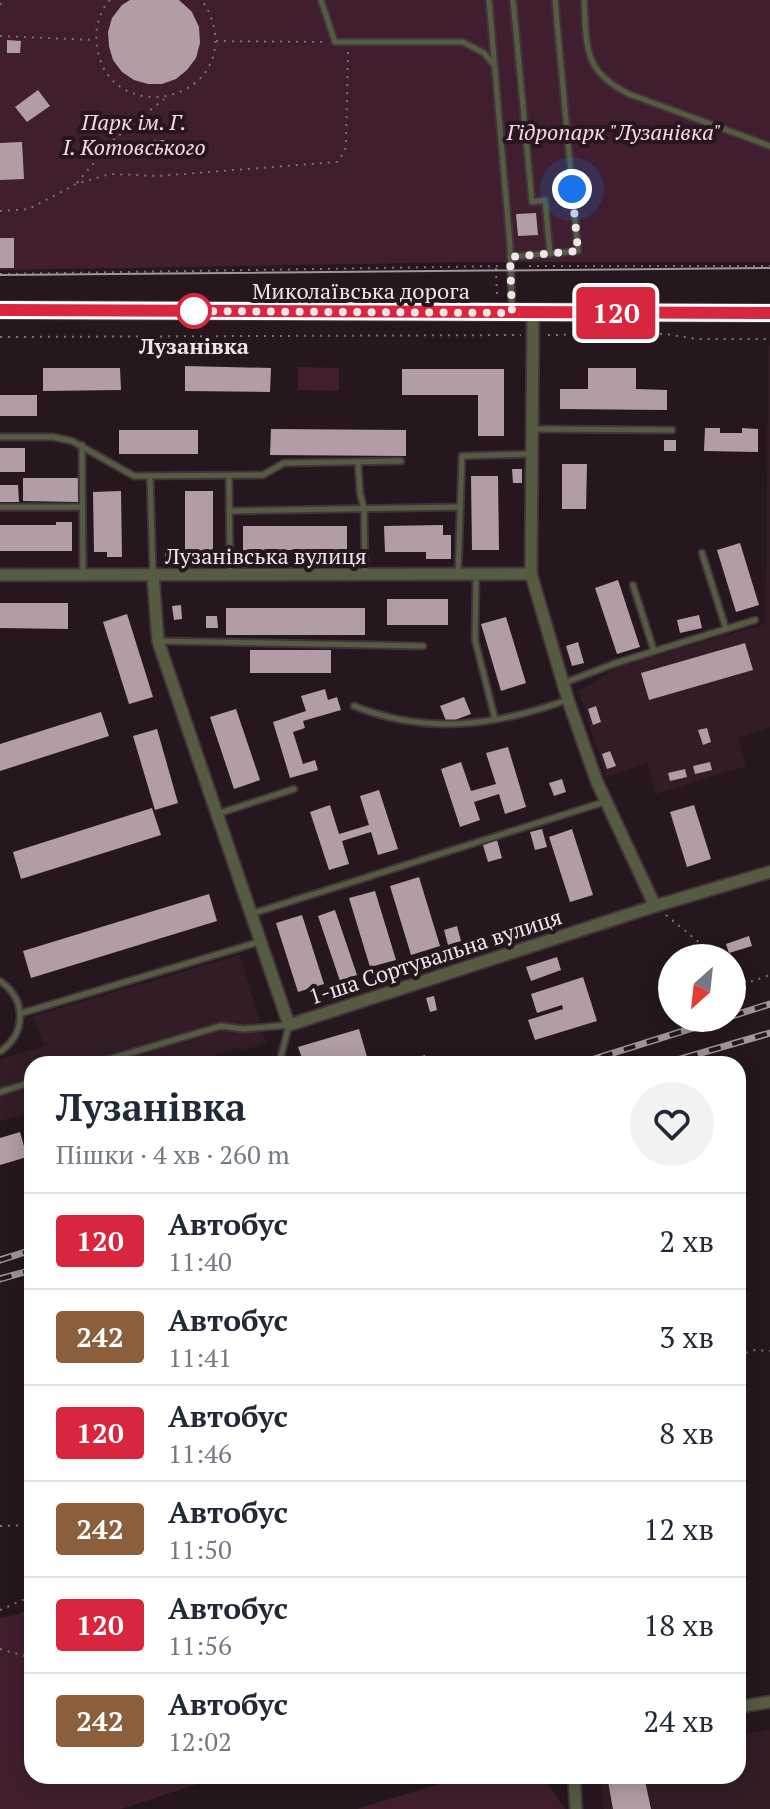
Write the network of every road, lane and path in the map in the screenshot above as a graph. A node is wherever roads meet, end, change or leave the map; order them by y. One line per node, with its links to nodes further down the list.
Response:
1 (3, 0): 9 (path)
2 (110, 0): 11 (path)
3 (201, 0): 12 (path)
4 (321, 0): 13 (lane)
5 (489, 0): 15 (lane)
6 (513, 0): 20 (lane)
7 (555, 0): 20 (lane)
8 (584, 0): 17 (lane)
9 (0, 5)
10 (0, 36): 11 (path)
11 (96, 40): 16 (path)
12 (216, 41): 13 (path); 16 (path)
13 (335, 42): 14 (lane)
14 (349, 42): 15 (lane); 18 (path)
15 (493, 65): 21 (lane)
16 (166, 98): 18 (path)
17 (770, 146)
18 (76, 184): 19 (path)
19 (0, 211)
20 (550, 254): 21 (lane)
21 (510, 257): 22 (lane)
22 (510, 266): 23 (path); 24 (path); 26 (lane)
23 (770, 266)
24 (0, 274)
25 (0, 310): 26 (main road, Миколаївська дорога)
26 (512, 313): 27 (main road, Миколаївська дорога)
27 (533, 313): 28 (main road, Миколаївська дорога); 29 (street)
28 (770, 313)
29 (533, 335): 30 (path); 31 (path); 32 (street)
30 (0, 337)
31 (770, 339)
32 (532, 429): 33 (lane); 36 (street)
33 (672, 430)
34 (0, 437): 35 (lane)
35 (82, 445): 39 (lane); 42 (lane)
36 (532, 454): 43 (lane); 47 (street)
37 (401, 461): 38 (lane)
38 (358, 462): 40 (lane); 44 (lane)
39 (150, 476): 40 (lane); 50 (lane)
40 (229, 476): 45 (lane)
41 (0, 507): 42 (lane)
42 (82, 507): 49 (lane)
43 (460, 507): 44 (lane); 53 (lane)
44 (364, 509): 45 (lane); 52 (lane)
45 (229, 511): 51 (lane)
46 (702, 553): 57 (lane)
47 (531, 574): 54 (street, Лузанівська вулиця); 61 (street)
48 (0, 575): 49 (street, Лузанівська вулиця)
49 (83, 575): 50 (street, Лузанівська вулиця)
50 (153, 575): 51 (street, Лузанівська вулиця); 58 (street, 1-ша Сортувальна вулиця)
51 (230, 575): 52 (street, Лузанівська вулиця)
52 (365, 575): 53 (street, Лузанівська вулиця)
53 (458, 575): 54 (street, Лузанівська вулиця)
54 (476, 575): 64 (lane)
55 (633, 585): 60 (lane)
56 (755, 620): 57 (lane)
57 (726, 629): 60 (lane)
58 (158, 641): 59 (lane); 67 (street, 1-ша Сортувальна вулиця)
59 (423, 646)
60 (654, 651): 61 (lane)
61 (563, 683): 62 (street)
62 (568, 700): 64 (lane); 66 (street)
63 (354, 706): 64 (lane)
64 (495, 719)
65 (294, 789): 67 (lane)
66 (606, 801): 69 (street); 70 (lane)
67 (216, 815): 70 (street, 1-ша Сортувальна вулиця)
68 (770, 872): 69 (street, 1-ша Сортувальна вулиця)
69 (655, 906): 72 (path); 77 (street, 1-ша Сортувальна вулиця)
70 (250, 914): 71 (street, 1-ша Сортувальна вулиця)
71 (260, 942): 76 (lane); 77 (street, 1-ша Сортувальна вулиця)
72 (701, 944)
73 (770, 975): 75 (path)
74 (0, 981): 76 (lane)
75 (746, 982)
76 (22, 1013): 78 (lane)
77 (289, 1025): 79 (lane); 80 (lane)
78 (1, 1051)
79 (120, 1056)
80 (281, 1056)
81 (24, 1084): 82 (lane)
82 (0, 1092)
83 (770, 1351): 84 (path)
84 (746, 1353)
85 (24, 1525): 86 (path)
86 (0, 1526)
87 (24, 1600): 88 (path)
88 (0, 1610)
89 (0, 1649): 90 (path)
90 (24, 1656)
91 (770, 1702): 92 (street)
92 (746, 1706)
93 (574, 1784): 94 (street)
94 (576, 1809)

